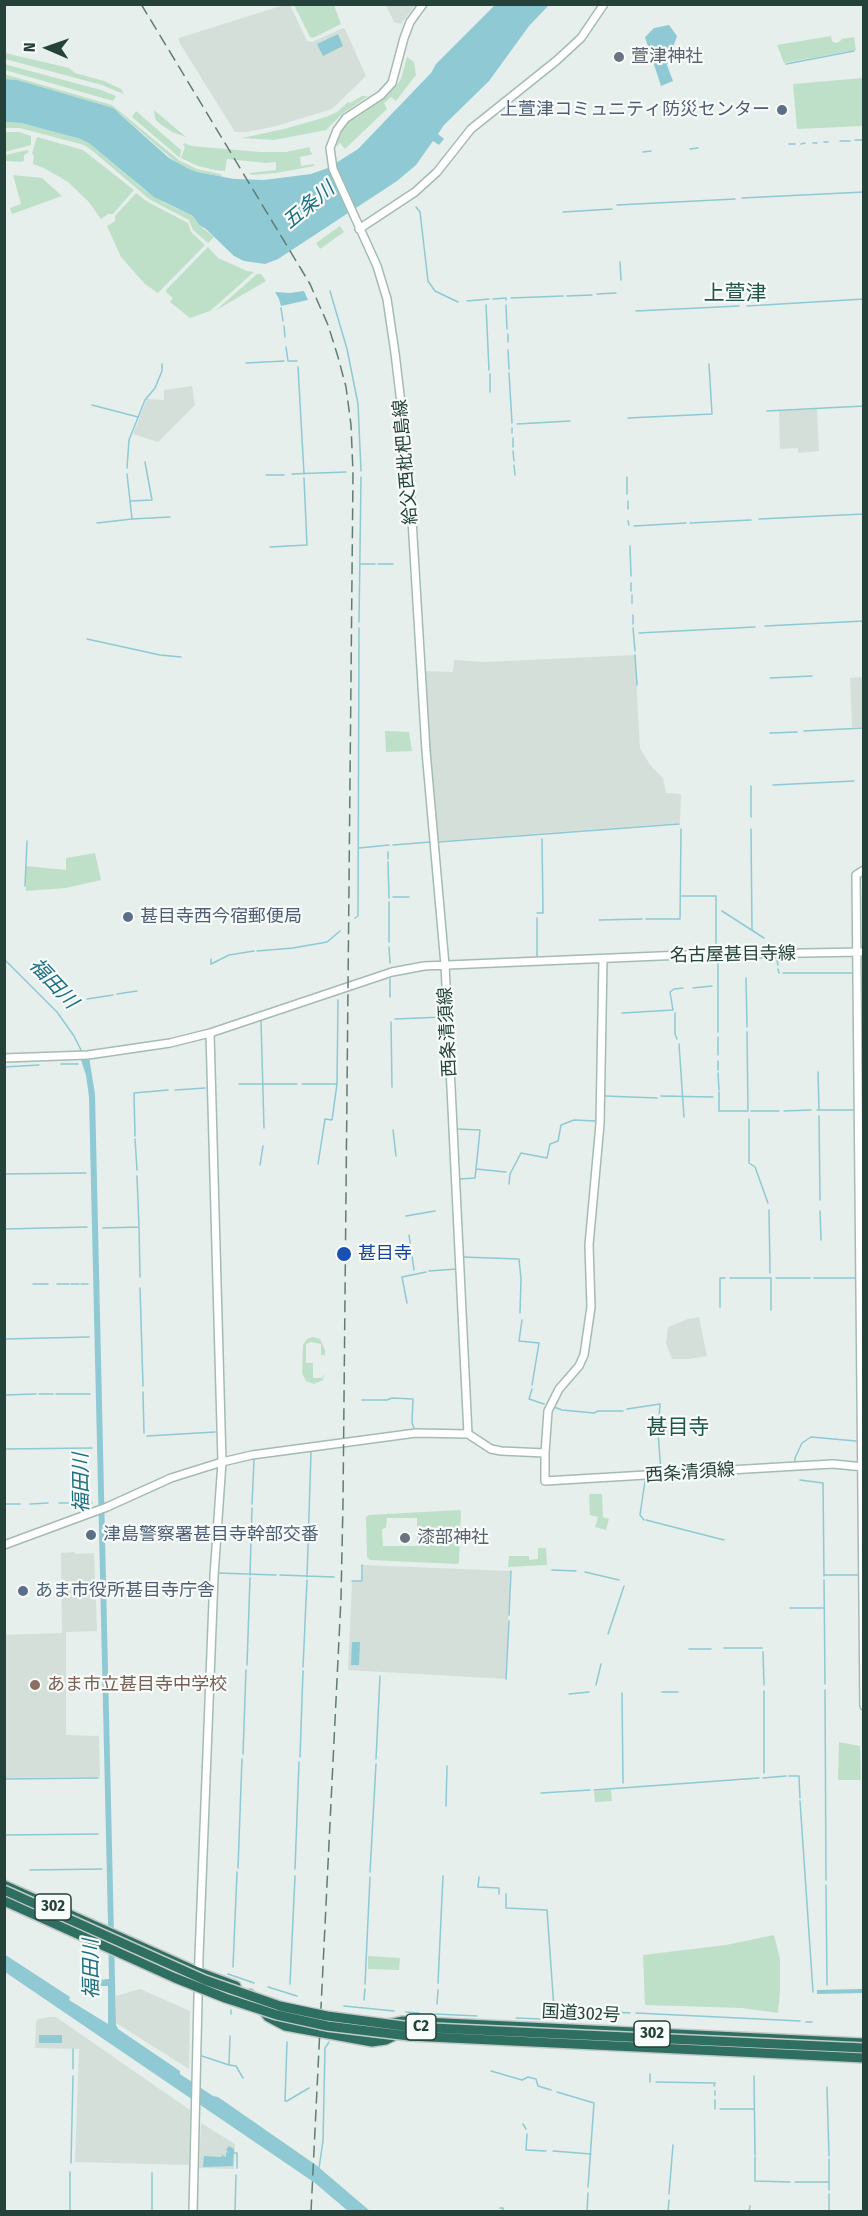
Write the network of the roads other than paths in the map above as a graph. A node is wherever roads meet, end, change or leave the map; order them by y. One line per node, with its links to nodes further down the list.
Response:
1 (423, 4): 3 (main road, 給父西枇杷島線)
2 (604, 4): 3 (main road)
3 (358, 226): 7 (main road, 給父西枇杷島線)
4 (864, 870): 5 (main road)
5 (860, 952): 6 (main road, 名古屋甚目寺線); 10 (main road)
6 (603, 959): 7 (main road, 名古屋甚目寺線); 12 (main road, 西条清須線)
7 (445, 965): 8 (main road, 西条清須線); 11 (main road, 西条清須線)
8 (210, 1033): 9 (main road, 西条清須線); 13 (main road)
9 (4, 1058)
10 (861, 1203): 14 (main road)
11 (468, 1434): 12 (main road); 13 (main road)
12 (545, 1453): 14 (main road, 西条清須線)
13 (222, 1462): 15 (main road); 19 (main road)
14 (862, 1466): 16 (main road)
15 (4, 1545)
16 (864, 1706)
17 (4, 1887): 19 (highway, 国道302号 / 302); 21 (highway, C2, bridge)
18 (4, 1902): 22 (highway, C2, bridge)
19 (198, 1972): 20 (highway, 国道302号 / 302); 23 (main road)
20 (864, 2043)
21 (864, 2048)
22 (864, 2058)
23 (193, 2211)

